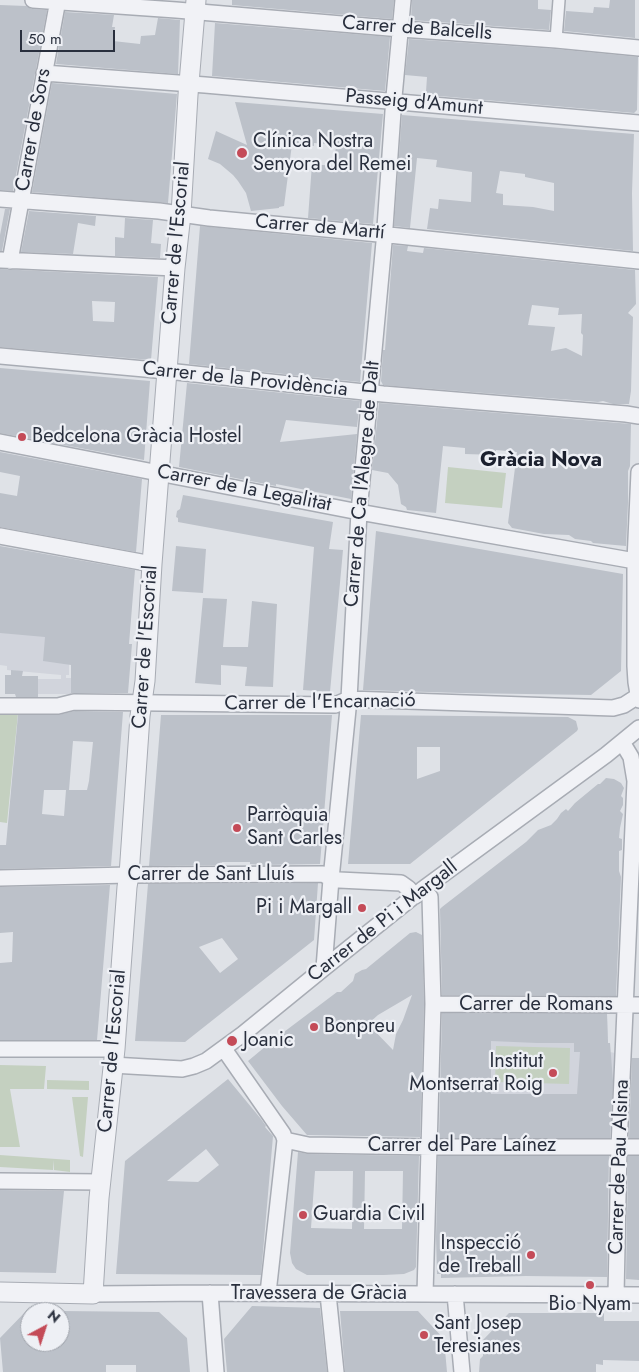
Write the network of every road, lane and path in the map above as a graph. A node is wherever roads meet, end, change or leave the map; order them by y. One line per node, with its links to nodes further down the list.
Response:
1 (33, 0): 4 (street, Carrer de Balcells)
2 (403, 0): 6 (street, Carrer de Ca l'Alegre de Dalt)
3 (560, 0): 7 (street)
4 (58, 1): 5 (street, Carrer de Balcells); 9 (street, Carrer de Sors)
5 (195, 6): 6 (street, Carrer de Balcells); 10 (street, Carrer de l'Escorial)
6 (401, 29): 7 (street, Carrer de Balcells); 11 (street, Carrer de Ca l'Alegre de Dalt)
7 (556, 40): 8 (street, Carrer de Balcells)
8 (639, 48)
9 (44, 74): 10 (street, Passeig d'Amunt); 14 (street, Carrer de Sors)
10 (189, 84): 11 (street, Passeig d'Amunt); 15 (street, Carrer de l'Escorial)
11 (394, 102): 12 (street, Passeig d'Amunt); 16 (street, Carrer de Ca l'Alegre de Dalt)
12 (639, 124)
13 (0, 199): 14 (street, Carrer de Martí)
14 (21, 201): 15 (street, Carrer de Martí); 17 (street, Carrer de Sors)
15 (181, 214): 16 (street, Carrer de Martí); 19 (street, Carrer de l'Escorial)
16 (384, 234): 18 (street, Carrer de Martí); 22 (street, Carrer de Ca l'Alegre de Dalt)
17 (5, 260): 19 (street)
18 (639, 261)
19 (175, 268): 21 (street, Carrer de l'Escorial)
20 (0, 356): 21 (street, Carrer de la Providència)
21 (167, 372): 22 (street, Carrer de la Providència); 25 (street, Carrer de l'Escorial)
22 (370, 392): 23 (street, Carrer de la Providència); 27 (street, Carrer de Ca l'Alegre de Dalt)
23 (639, 416)
24 (0, 442): 25 (street, Carrer de la Legalitat)
25 (159, 472): 27 (street, Carrer de la Legalitat); 30 (street, Carrer de l'Escorial)
26 (639, 472): 29 (street)
27 (359, 512): 29 (street, Carrer de la Legalitat); 32 (street, Carrer de Ca l'Alegre de Dalt)
28 (0, 536): 30 (street)
29 (635, 561): 31 (street)
30 (152, 564): 33 (street, Carrer de l'Escorial)
31 (638, 698): 32 (street, Carrer de l'Encarnació)
32 (349, 699): 33 (street, Carrer de l'Encarnació); 40 (street, Carrer de Ca l'Alegre de Dalt)
33 (141, 704): 34 (street, Carrer de l'Encarnació); 38 (street, Carrer de l'Escorial)
34 (0, 706)
35 (639, 728): 36 (street, Carrer de Pi i Margall)
36 (622, 742): 37 (street, Carrer de Pau Alsina); 41 (street, Carrer de Pi i Margall)
37 (635, 863): 44 (street, Carrer de Pau Alsina)
38 (130, 874): 39 (street, Carrer de Sant Lluís); 40 (street, Carrer de Sant Lluís); 47 (street, Carrer de l'Escorial)
39 (0, 878)
40 (335, 880): 41 (street, Carrer de Sant Lluís); 42 (street, Carrer de Ca l'Alegre de Dalt)
41 (419, 892): 42 (street, Carrer de Pi i Margall); 43 (street)
42 (324, 968): 46 (street, Carrer de Pi i Margall)
43 (434, 1004): 44 (street, Carrer de Romans); 49 (street)
44 (632, 1005): 50 (street, Carrer de Pau Alsina)
45 (0, 1049): 47 (street, Carrer de Pi i Margall)
46 (224, 1049): 47 (street, Carrer de Pi i Margall); 48 (street)
47 (113, 1058): 53 (street, Carrer de l'Escorial)
48 (285, 1140): 49 (street, Carrer del Pare Laínez); 56 (street)
49 (428, 1146): 50 (street, Carrer del Pare Laínez); 59 (street)
50 (619, 1147): 51 (street, Carrer del Pare Laínez); 61 (street, Carrer de Pau Alsina)
51 (639, 1147)
52 (0, 1181): 53 (street)
53 (101, 1182): 57 (street, Carrer de l'Escorial)
54 (0, 1292): 57 (street, Travessera de Gràcia)
55 (210, 1292): 56 (street, Travessera de Gràcia); 57 (street, Travessera de Gràcia); 63 (street)
56 (268, 1293): 58 (street, Travessera de Gràcia)
57 (92, 1294)
58 (328, 1294): 59 (street, Travessera de Gràcia); 64 (street)
59 (425, 1294): 60 (street, Travessera de Gràcia)
60 (455, 1294): 61 (street, Travessera de Gràcia); 65 (street)
61 (616, 1295): 62 (street, Travessera de Gràcia)
62 (639, 1295)
63 (216, 1372)
64 (336, 1372)
65 (462, 1372)

